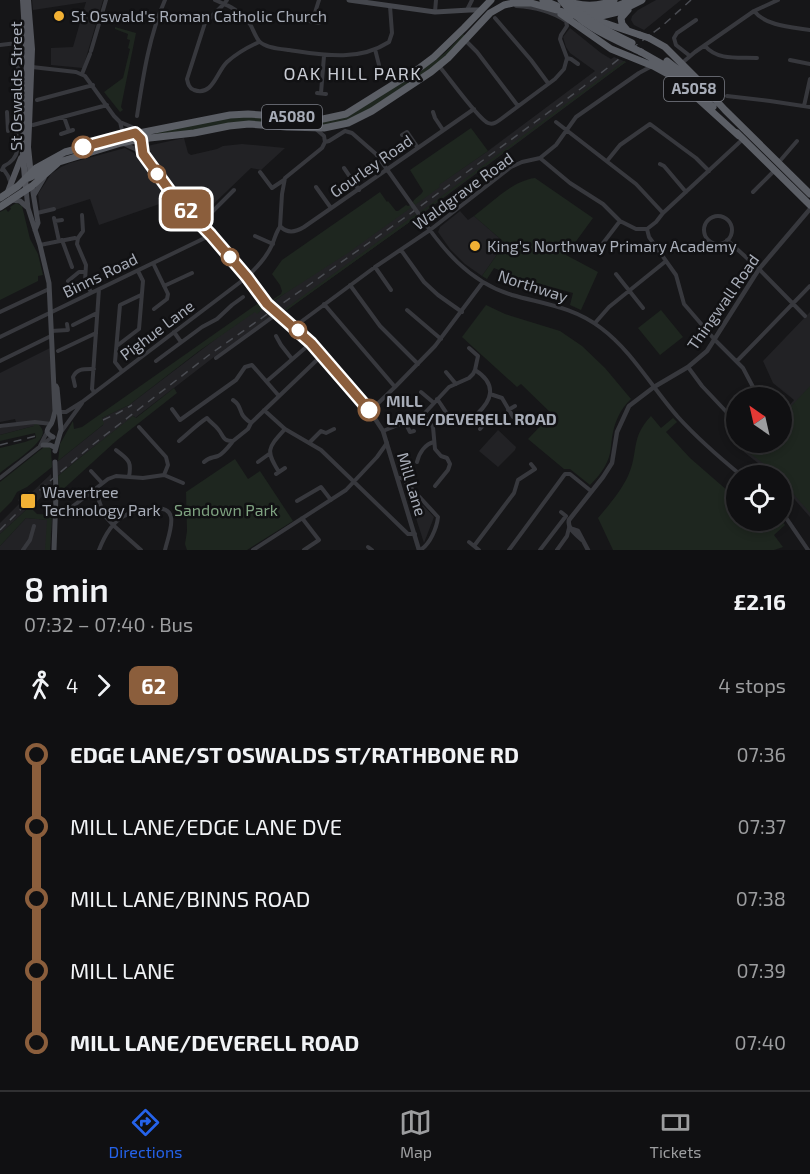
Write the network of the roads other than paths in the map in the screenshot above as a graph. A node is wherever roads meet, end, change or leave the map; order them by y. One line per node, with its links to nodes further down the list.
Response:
1 (22, 0): 40 (main road, St Oswalds Street)
2 (28, 0): 58 (main road, St Oswalds Street)
3 (106, 0): 61 (street)
4 (165, 0): 77 (street)
5 (215, 0): 15 (street)
6 (319, 0): 32 (street)
7 (349, 0): 16 (main road)
8 (436, 0): 24 (street)
9 (472, 0): 22 (street)
10 (491, 0): 26 (highway, A5080)
11 (543, 0): 18 (highway)
12 (614, 0): 21 (highway)
13 (642, 0): 19 (highway)
14 (778, 0): 23 (street)
15 (226, 2): 41 (street); 41 (street)
16 (375, 2): 20 (main road)
17 (502, 2): 18 (highway); 26 (highway, A5080); 49 (street)
18 (562, 2): 21 (highway); 25 (highway); 25 (highway); 35 (highway); 46 (highway, A5058, bridge)
19 (633, 2): 25 (highway); 28 (highway); 36 (highway)
20 (390, 6): 24 (main road); 45 (street)
21 (588, 6): 25 (highway)
22 (467, 10): 24 (main road); 26 (main road); 29 (main road)
23 (754, 11): 37 (street); 44 (street)
24 (435, 12)
25 (574, 13): 28 (highway); 35 (highway); 38 (highway)
26 (490, 14): 27 (street); 29 (highway, A5080); 39 (highway, A5080); 63 (street)
27 (502, 16)
28 (588, 17): 34 (highway)
29 (474, 18): 88 (highway, A5080)
30 (287, 20): 32 (street)
31 (696, 20): 48 (street)
32 (312, 22): 33 (street)
33 (319, 22)
34 (602, 22): 36 (highway); 38 (highway)
35 (579, 26): 38 (highway)
36 (628, 30): 53 (highway, A5058, bridge)
37 (810, 30)
38 (590, 34): 52 (highway)
39 (465, 40): 57 (highway, A5080); 71 (street)
40 (26, 42): 42 (street); 86 (main road, St Oswalds Street)
41 (259, 42): 47 (street)
42 (14, 43): 43 (street); 65 (street)
43 (0, 45)
44 (705, 46): 48 (street); 50 (street)
45 (375, 49): 47 (street); 56 (street)
46 (642, 50): 67 (highway, A5058); 89 (highway, A5058)
47 (324, 56): 66 (street)
48 (690, 56): 53 (street)
49 (567, 58): 54 (street); 63 (street)
50 (757, 58)
51 (790, 60): 55 (street)
52 (640, 61): 59 (highway); 60 (street)
53 (682, 63): 67 (highway, A5058)
54 (578, 64)
55 (810, 64)
56 (379, 65)
57 (439, 66): 74 (street); 82 (highway, A5080)
58 (32, 67): 61 (street); 86 (main road, St Oswalds Street)
59 (657, 68): 60 (street, Waldgrave Road); 89 (highway, A5058)
60 (639, 73): 84 (street, Waldgrave Road)
61 (82, 74): 64 (street)
62 (810, 79): 72 (street)
63 (548, 83): 71 (street)
64 (93, 85): 69 (street); 70 (street)
65 (17, 88)
66 (321, 93)
67 (713, 96): 99 (highway, A5058)
68 (727, 96): 72 (street)
69 (38, 100)
70 (107, 105): 78 (street); 79 (street)
71 (518, 106): 74 (street)
72 (804, 106): 73 (street)
73 (810, 107)
74 (474, 109): 83 (street, Gourley Road)
75 (7, 112): 104 (street)
76 (433, 112): 83 (street)
77 (137, 116)
78 (64, 117): 81 (street); 85 (street)
79 (120, 122): 88 (street); 90 (street)
80 (556, 122): 84 (street)
81 (33, 125)
82 (316, 129): 88 (highway, A5080); 92 (street)
83 (443, 130): 93 (street, Gourley Road)
84 (567, 130): 96 (street, Waldgrave Road); 97 (street)
85 (61, 134)
86 (26, 135): 95 (main road, St Oswalds Street)
87 (402, 135): 93 (street)
88 (137, 137): 90 (highway, A5080); 94 (street, Mill Lane)
89 (741, 138): 107 (street); 108 (highway, A5058)
90 (120, 140): 94 (street); 98 (highway, A5080); 100 (highway, A5080)
91 (797, 141): 99 (street)
92 (325, 142): 105 (street, Northway); 110 (street)
93 (418, 148): 105 (street, Gourley Road)
94 (142, 153): 131 (street, Mill Lane)
95 (26, 156): 100 (main road); 103 (main road); 111 (main road, St Oswalds Street)
96 (540, 158): 130 (street); 135 (street, Waldgrave Road)
97 (607, 161): 107 (street); 127 (street)
98 (59, 162): 106 (highway, A5080); 111 (highway)
99 (778, 163): 118 (highway, A5058)
100 (42, 164): 111 (highway, A5080)
101 (660, 164): 116 (street)
102 (344, 168): 115 (street)
103 (16, 169): 104 (street); 112 (main road)
104 (2, 170): 112 (street)
105 (387, 170): 115 (street, Gourley Road); 135 (street, Northway, bridge)
106 (48, 171): 111 (highway, A5080); 119 (main road)
107 (709, 171): 116 (street)
108 (775, 171): 117 (street); 122 (highway, A5058)
109 (260, 172): 110 (street)
110 (284, 180): 132 (street, Pighue Lane)
111 (29, 181): 119 (main road); 120 (highway); 123 (main road)
112 (11, 185): 120 (main road)
113 (316, 187): 124 (street)
114 (234, 190): 131 (street)
115 (359, 190): 124 (street, Gourley Road)
116 (686, 192): 127 (street)
117 (753, 192)
118 (810, 194)
119 (34, 195): 126 (main road)
120 (6, 198): 121 (highway); 123 (main road)
121 (0, 207)
122 (810, 207): 149 (street, Thingwall Road)
123 (28, 208): 134 (main road)
124 (331, 208): 132 (street, Gourley Road)
125 (54, 209): 126 (street)
126 (37, 213): 134 (main road)
127 (663, 213): 133 (street)
128 (82, 214): 152 (street)
129 (62, 220): 139 (street)
130 (620, 221): 133 (street); 144 (street)
131 (200, 224): 136 (street, Mill Lane)
132 (280, 226): 141 (street, Pighue Lane)
133 (647, 229): 145 (street)
134 (35, 230): 142 (main road)
135 (430, 231): 143 (street, Waldgrave Road); 156 (street, Northway)
136 (211, 235): 146 (street, Binns Road); 154 (street, Mill Lane)
137 (255, 236): 141 (street)
138 (75, 238): 139 (street)
139 (61, 240): 142 (street); 147 (street)
140 (728, 240): 140 (street); 149 (street)
141 (273, 244): 154 (street, Pighue Lane)
142 (40, 245): 160 (main road)
143 (401, 250): 148 (street, Waldgrave Road); 174 (street)
144 (597, 251)
145 (666, 261): 163 (street); 188 (street)
146 (153, 263): 151 (street, Binns Road); 158 (street)
147 (72, 267)
148 (375, 267): 157 (street, Waldgrave Road); 162 (street)
149 (759, 269): 167 (street); 188 (street, Thingwall Road)
150 (186, 270): 158 (street)
151 (138, 271): 161 (street, Binns Road); 165 (street)
152 (85, 272): 155 (street); 164 (street)
153 (616, 274): 163 (street)
154 (247, 277): 176 (street, Mill Lane, bridge); 182 (street, Pighue Lane)
155 (68, 281)
156 (483, 282): 174 (street); 178 (street, Northway)
157 (350, 285): 168 (street, Waldgrave Road); 200 (street)
158 (164, 286): 169 (street)
159 (810, 286): 167 (street)
160 (50, 289): 172 (street); 173 (main road)
161 (99, 289): 164 (street, Binns Road); 175 (street)
162 (391, 290)
163 (629, 291): 170 (street); 178 (street)
164 (91, 292): 173 (street, Binns Road)
165 (141, 295): 191 (street); 191 (street)
166 (241, 299): 189 (street)
167 (793, 303): 177 (street); 199 (street)
168 (324, 304): 181 (street, Waldgrave Road); 210 (street)
169 (154, 306)
170 (643, 308)
171 (408, 310): 187 (street)
172 (0, 312)
173 (51, 312): 184 (main road); 186 (street, Binns Road)
174 (462, 312): 187 (street)
175 (98, 313): 180 (street); 183 (street)
176 (278, 313): 181 (street, Mill Lane); 194 (street)
177 (805, 316)
178 (595, 323): 211 (street, Northway)
179 (67, 324): 184 (street)
180 (73, 325)
181 (294, 327): 190 (street, Mill Lane)
182 (174, 332): 189 (street); 204 (street, Pighue Lane)
183 (96, 333): 193 (street); 202 (street)
184 (51, 334): 197 (street); 207 (main road)
185 (276, 336): 196 (street)
186 (0, 337)
187 (441, 339): 200 (street)
188 (715, 340): 199 (street); 201 (street, Thingwall Road)
189 (181, 342): 198 (street)
190 (311, 343): 196 (street); 224 (street, Mill Lane)
191 (117, 345): 204 (street)
192 (470, 350): 203 (street)
193 (58, 351)
194 (216, 358)
195 (319, 358): 216 (street)
196 (292, 359): 206 (street)
197 (0, 361)
198 (156, 361)
199 (737, 361): 212 (street)
200 (418, 364): 210 (street)
201 (688, 367): 211 (street, Thingwall Road); 225 (street)
202 (94, 369): 209 (street); 213 (street)
203 (475, 370): 208 (street); 215 (street)
204 (122, 371): 213 (street, Pighue Lane)
205 (446, 372): 208 (street)
206 (267, 381): 216 (street); 221 (street)
207 (55, 384): 226 (main road); 232 (main road)
208 (456, 384): 218 (street)
209 (74, 386)
210 (395, 387): 224 (street)
211 (654, 387): 255 (street, Northway); 270 (street, Thingwall Road)
212 (753, 387)
213 (94, 392): 219 (street, Pighue Lane)
214 (421, 392): 218 (street)
215 (490, 394): 223 (street); 228 (street)
216 (279, 396): 222 (street)
217 (233, 399): 233 (street)
218 (435, 401): 227 (street); 228 (street)
219 (82, 402): 226 (street, Pighue Lane); 239 (street, Pighue Lane)
220 (514, 406): 223 (street)
221 (172, 409)
222 (264, 410): 233 (street); 237 (street)
223 (508, 410): 229 (street)
224 (370, 411): 240 (street, Mill Lane)
225 (726, 411)
226 (59, 412): 239 (main road)
227 (423, 415): 231 (street); 245 (street)
228 (473, 417): 235 (street)
229 (513, 417)
230 (41, 422): 232 (street); 234 (street); 242 (street)
231 (405, 422): 240 (street); 241 (street)
232 (51, 423): 239 (main road); 242 (main road)
233 (250, 423): 244 (street)
234 (0, 426)
235 (483, 426)
236 (139, 427): 259 (street)
237 (285, 429): 246 (street); 251 (street)
238 (334, 429): 246 (street)
239 (61, 430): 242 (main road); 249 (main road)
240 (382, 431): 247 (street, Mill Lane)
241 (411, 433)
242 (50, 434): 248 (street); 249 (main road)
243 (178, 441): 244 (street)
244 (233, 441): 253 (street)
245 (434, 442): 252 (street); 268 (street)
246 (309, 443): 267 (street)
247 (387, 443): 263 (street, Mill Lane); 267 (street)
248 (41, 446): 249 (main road); 262 (street)
249 (55, 449): 273 (main road, bridge)
250 (116, 452): 261 (street)
251 (270, 454): 254 (street); 257 (street)
252 (416, 459)
253 (204, 462)
254 (258, 462)
255 (729, 465)
256 (535, 466): 282 (street)
257 (285, 468)
258 (91, 471): 260 (street)
259 (164, 475): 261 (street); 266 (street)
260 (95, 476): 264 (street); 265 (street)
261 (129, 477): 265 (street)
262 (0, 478)
263 (398, 478): 280 (street, Mill Lane); 290 (street)
264 (91, 480)
265 (102, 483): 269 (street)
266 (183, 483)
267 (354, 483): 271 (street); 280 (street)
268 (435, 486)
269 (95, 489): 273 (street); 276 (street)
270 (591, 491): 279 (street, Thingwall Road); 292 (street)
271 (331, 500): 272 (street); 275 (street)
272 (297, 501)
273 (56, 512): 284 (main road)
274 (561, 512): 293 (street)
275 (302, 518): 288 (street); 289 (street)
276 (113, 525): 285 (street); 286 (street); 287 (street)
277 (34, 526): 283 (street)
278 (792, 527): 296 (street)
279 (569, 528): 294 (street); 295 (street)
280 (415, 534): 290 (street, Mill Lane)
281 (469, 542): 282 (street)
282 (474, 546): 291 (street)
283 (23, 550)
284 (54, 550)
285 (99, 550)
286 (141, 550)
287 (165, 550)
288 (253, 550)
289 (304, 550)
290 (420, 550)
291 (479, 550)
292 (509, 550)
293 (540, 550)
294 (557, 550)
295 (588, 550)
296 (808, 550)

